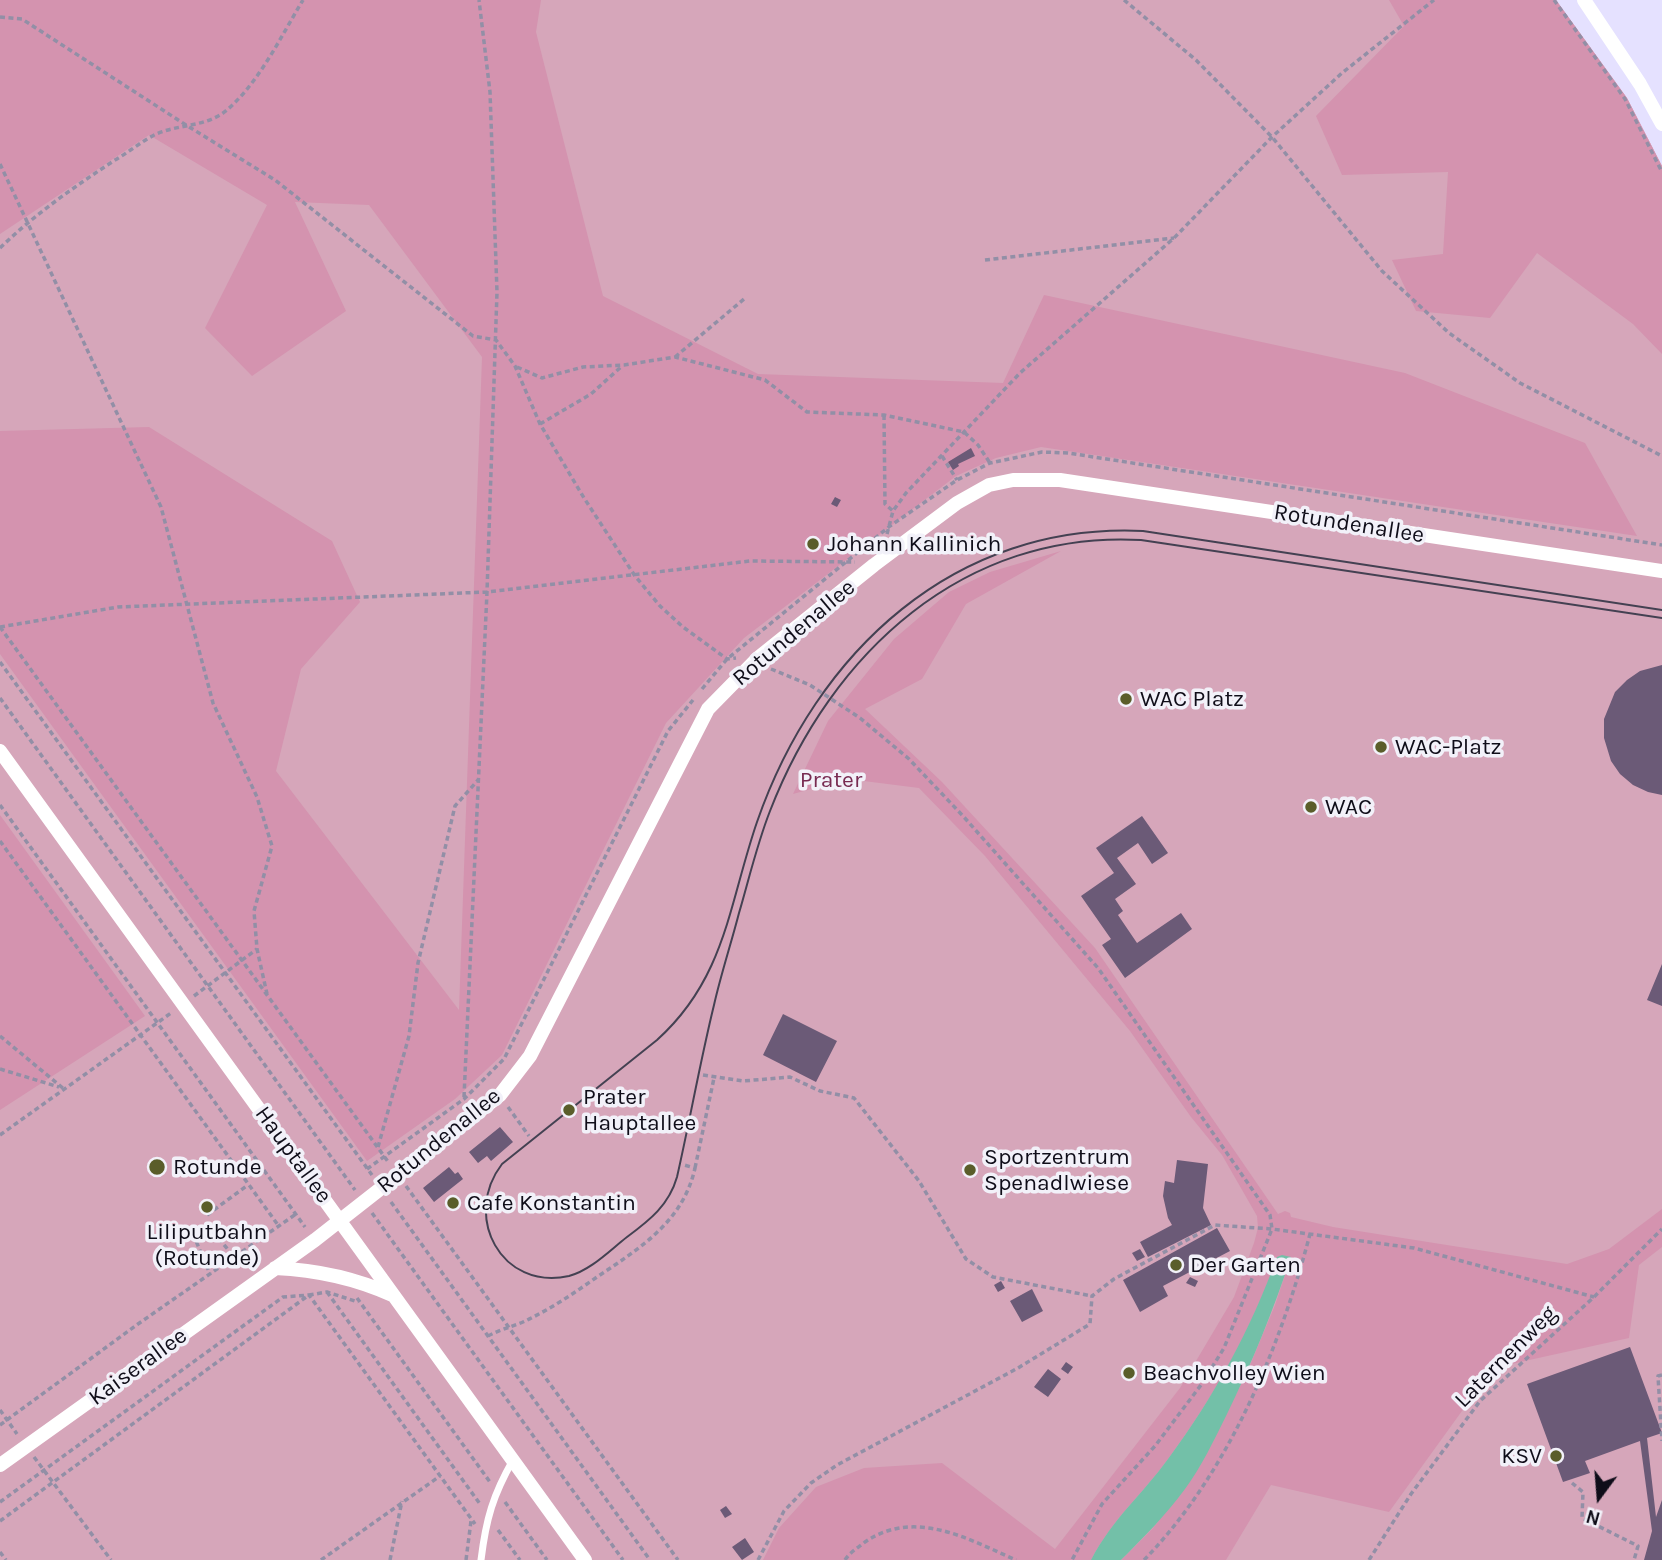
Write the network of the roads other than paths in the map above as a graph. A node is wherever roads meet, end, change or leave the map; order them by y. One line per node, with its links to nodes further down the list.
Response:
1 (1584, 0): 2 (street)
2 (1662, 124)
3 (1662, 571): 5 (street, Rotundenallee)
4 (0, 751): 5 (street, Hauptallee)
5 (340, 1220): 6 (street, Kaiserallee); 7 (street, Hauptallee)
6 (275, 1268): 7 (street); 9 (street, Kaiserallee)
7 (395, 1297): 8 (street, Hauptallee)
8 (513, 1460): 10 (lane); 11 (street, Hauptallee)
9 (0, 1465)
10 (481, 1560)
11 (585, 1560)

